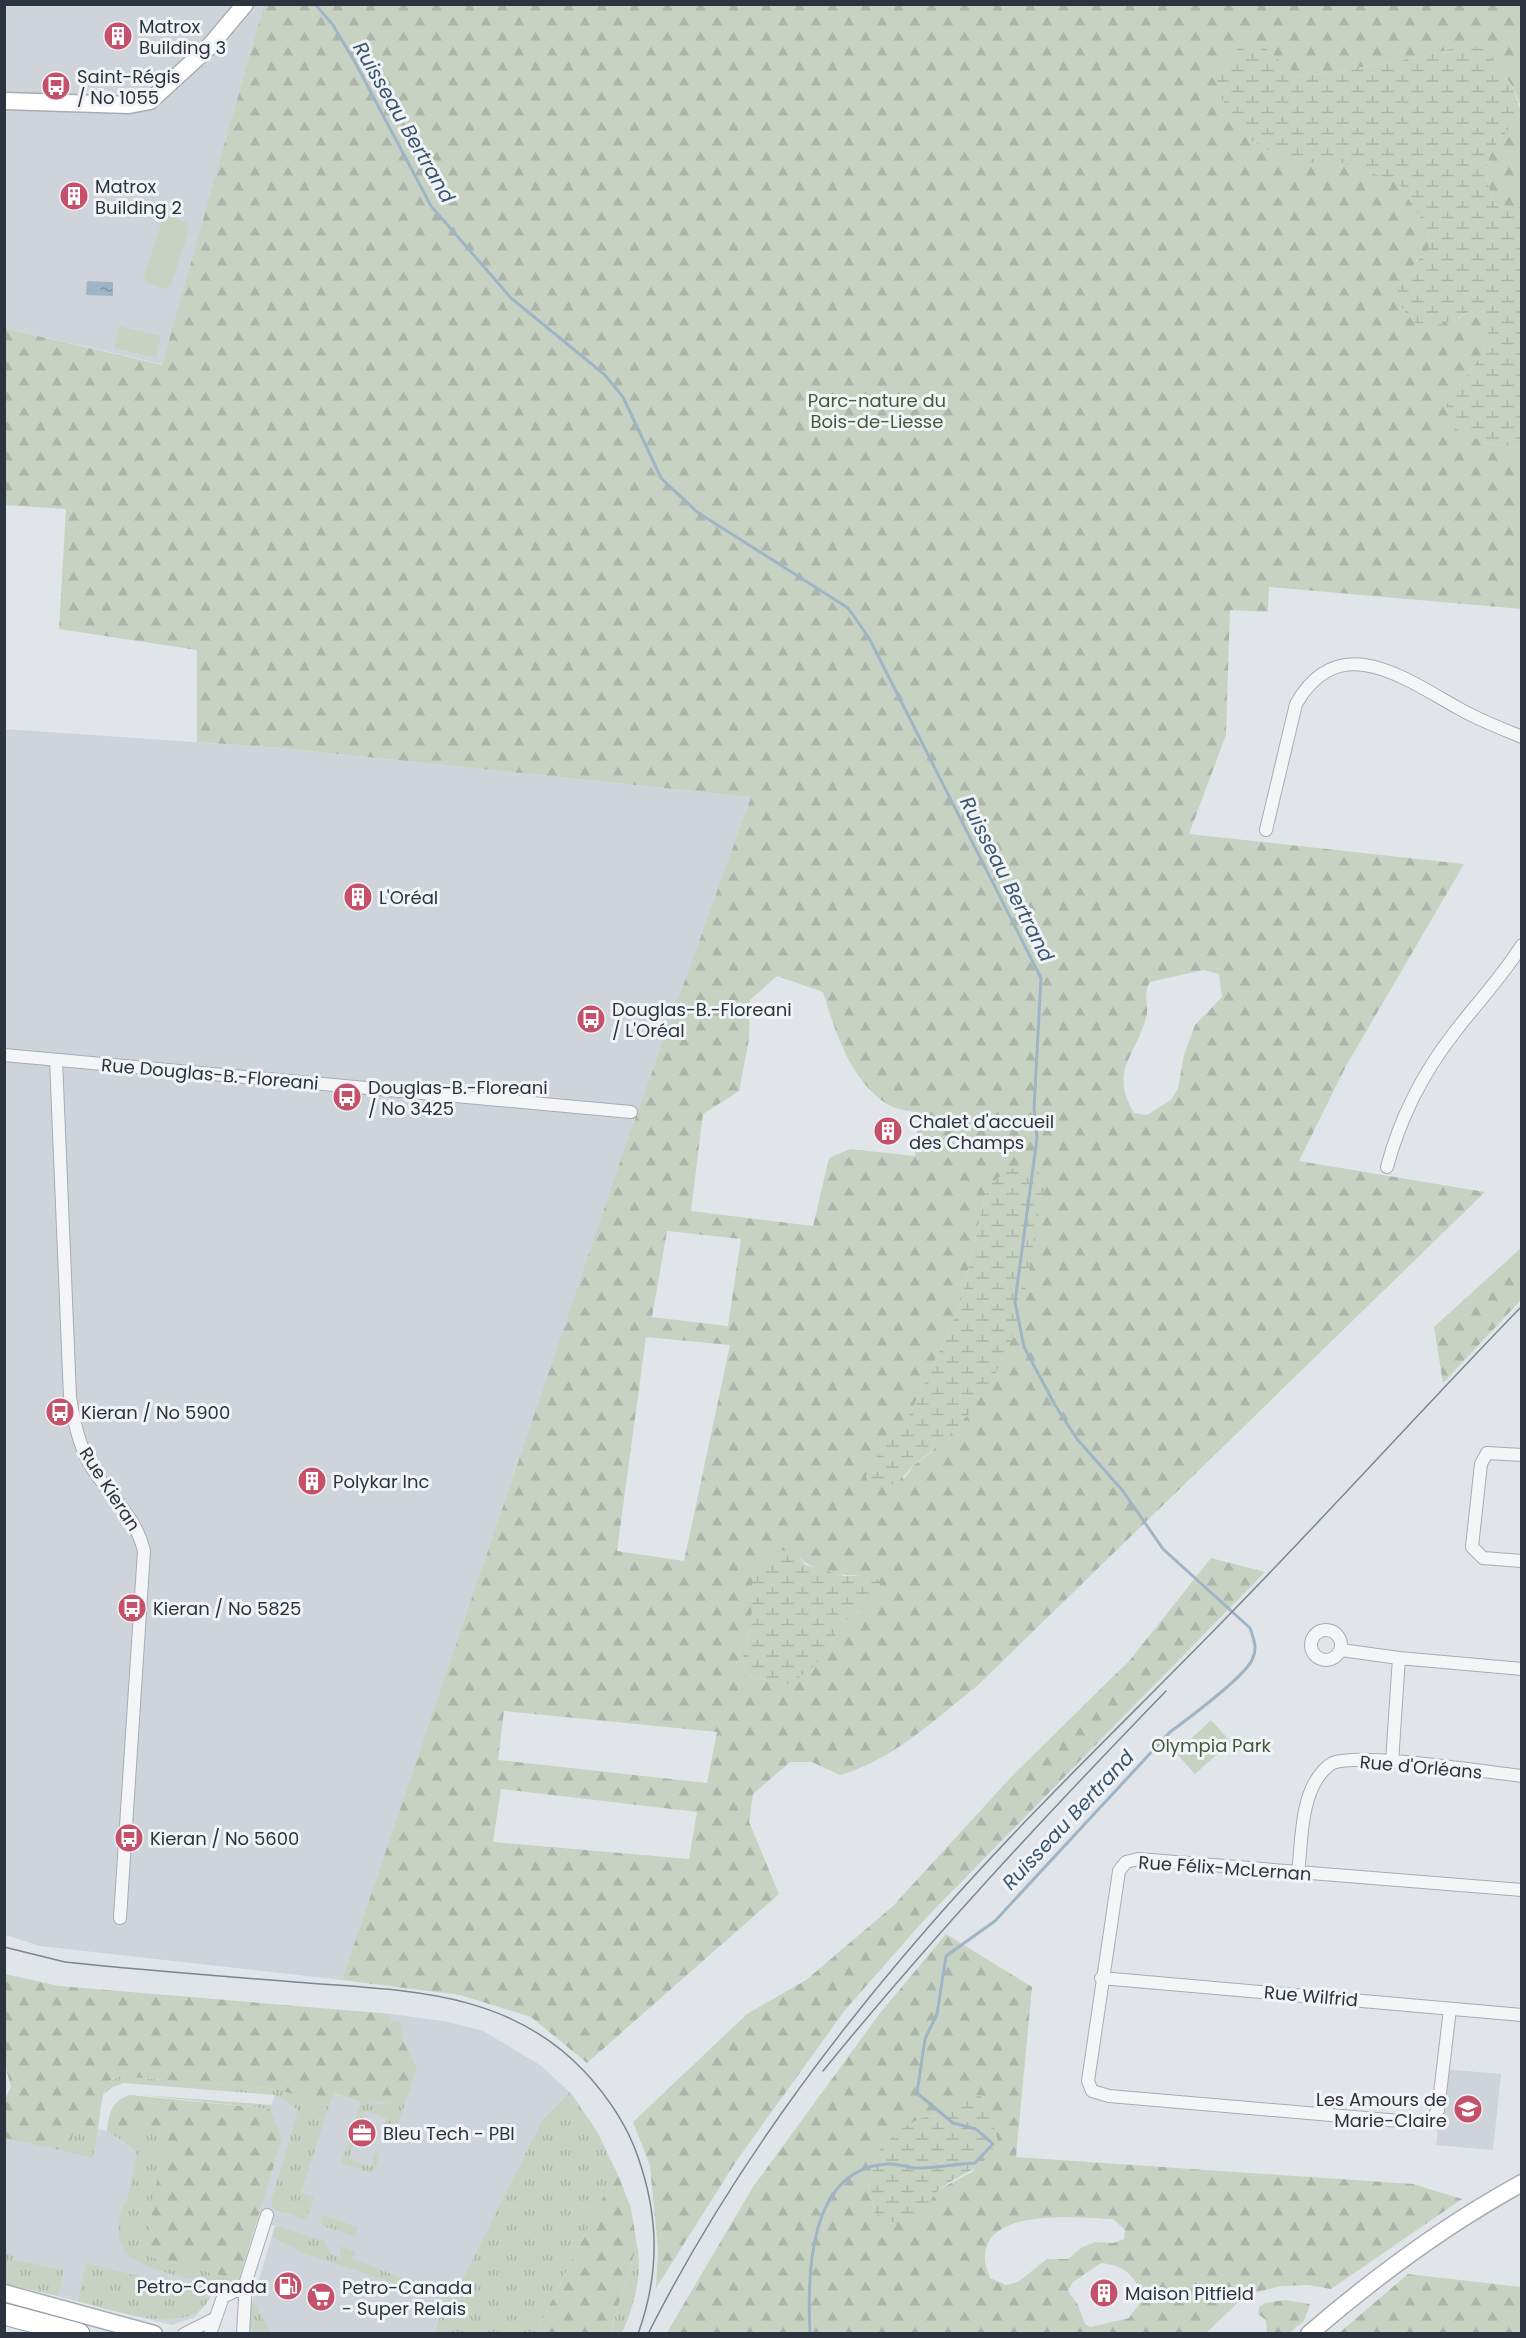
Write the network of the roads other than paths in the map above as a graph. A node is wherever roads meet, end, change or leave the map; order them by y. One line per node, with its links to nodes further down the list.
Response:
1 (245, 4): 2 (street)
2 (229, 20): 3 (street); 4 (street)
3 (4, 91)
4 (4, 101)
5 (1521, 737): 6 (street)
6 (1266, 830)
7 (1521, 945): 11 (street)
8 (4, 1055): 9 (street, Rue Douglas-B.-Floreani)
9 (56, 1060): 10 (street, Rue Douglas-B.-Floreani); 21 (street, Rue Kieran)
10 (631, 1112)
11 (1387, 1167)
12 (1521, 1455): 13 (street)
13 (1521, 1561)
14 (1341, 1650): 15 (street)
15 (1399, 1658): 16 (street); 17 (street)
16 (1521, 1669)
17 (1392, 1762): 18 (street, Rue d'Orléans); 19 (street, Rue d'Orléans)
18 (1521, 1776)
19 (1298, 1873): 20 (street, Rue Félix-McLernan); 22 (street, Rue Félix-McLernan)
20 (1521, 1890)
21 (120, 1918)
22 (1101, 1978): 23 (street, Rue Wilfrid); 23 (street, Rue Félix-McLernan)
23 (1450, 2009): 24 (street, Rue Wilfrid)
24 (1521, 2015)
25 (1521, 2183): 36 (street)
26 (267, 2215): 27 (street)
27 (248, 2290): 30 (street); 35 (street)
28 (4, 2294): 32 (street)
29 (4, 2314): 31 (highway)
30 (214, 2319): 33 (street); 34 (street)
31 (79, 2334)
32 (154, 2334)
33 (184, 2334)
34 (210, 2334)
35 (243, 2334)
36 (1309, 2334)

